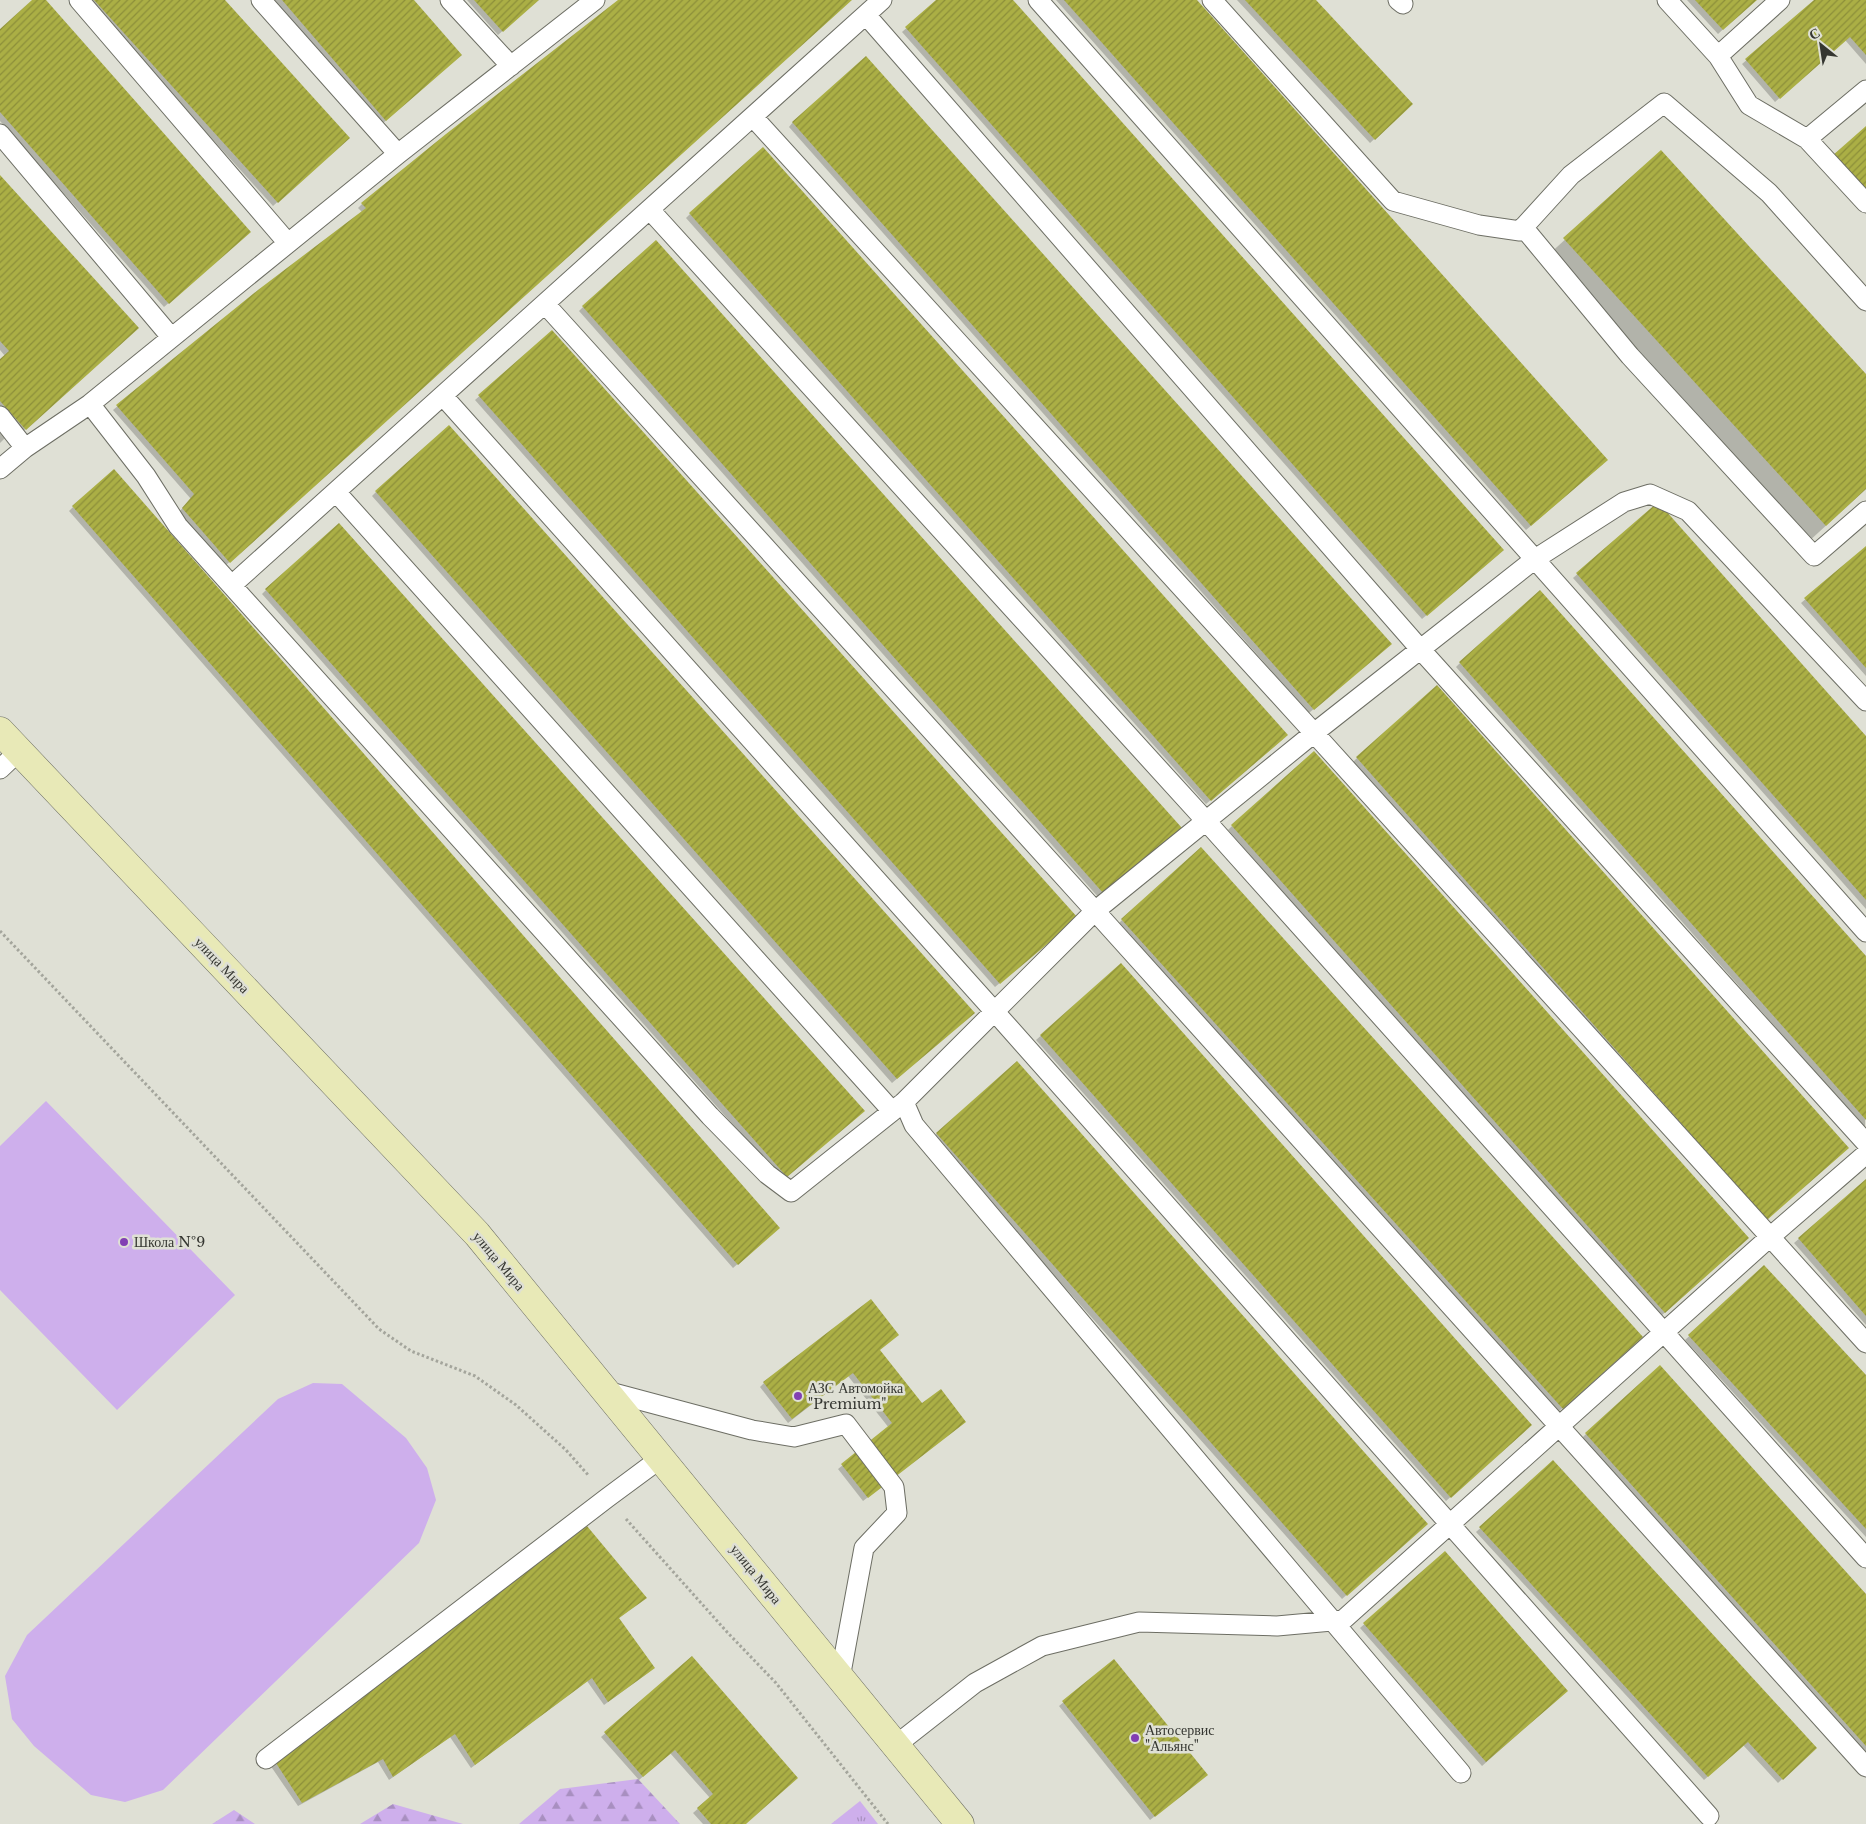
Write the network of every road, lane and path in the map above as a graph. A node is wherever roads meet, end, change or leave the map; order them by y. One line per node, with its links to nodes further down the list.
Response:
1 (79, 0): 21 (lane)
2 (261, 0): 17 (lane)
3 (450, 0): 12 (lane)
4 (595, 0): 12 (lane)
5 (882, 0): 10 (lane)
6 (1038, 0): 32 (lane)
7 (1212, 0): 20 (lane)
8 (1667, 0): 11 (lane)
9 (1780, 0): 11 (lane)
10 (866, 15): 14 (lane); 34 (lane)
11 (1718, 56): 16 (lane)
12 (511, 66): 17 (lane)
13 (1866, 90): 16 (lane)
14 (753, 117): 19 (lane); 37 (lane)
15 (0, 134): 24 (lane)
16 (1806, 139): 18 (lane)
17 (398, 154): 21 (lane)
18 (1866, 203)
19 (650, 210): 23 (lane); 39 (lane)
20 (1523, 227): 22 (lane); 31 (lane)
21 (288, 242): 24 (lane)
22 (1866, 301)
23 (545, 304): 25 (lane); 40 (lane)
24 (171, 337): 26 (lane)
25 (443, 396): 30 (lane); 43 (lane)
26 (90, 404): 28 (lane); 33 (lane)
27 (0, 416): 28 (lane)
28 (25, 448): 29 (lane)
29 (0, 469)
30 (336, 492): 33 (lane); 44 (lane)
31 (1866, 511)
32 (1535, 559): 34 (lane); 35 (lane); 42 (lane)
33 (232, 585): 44 (lane)
34 (1421, 650): 37 (lane); 45 (lane)
35 (1866, 702)
36 (0, 731): 38 (main road, улица Мира)
37 (1314, 733): 39 (lane); 47 (lane)
38 (9, 760): 50 (main road, улица Мира)
39 (1206, 821): 40 (lane); 48 (lane)
40 (1095, 911): 43 (lane); 51 (lane)
41 (0, 931): 53 (path)
42 (1866, 932)
43 (995, 1012): 44 (lane); 54 (lane)
44 (898, 1106): 56 (lane)
45 (1866, 1143)
46 (1866, 1154): 47 (lane)
47 (1770, 1237): 48 (lane); 49 (lane)
48 (1664, 1332): 51 (lane); 55 (lane)
49 (1866, 1343)
50 (606, 1391): 52 (main road, улица Мира); 57 (lane)
51 (1559, 1426): 54 (lane); 60 (lane)
52 (661, 1458): 53 (lane); 57 (main road, улица Мира)
53 (607, 1498): 59 (lane); 63 (path)
54 (1450, 1524): 56 (lane); 62 (lane)
55 (1866, 1558)
56 (1333, 1621): 58 (lane); 61 (lane)
57 (840, 1678): 58 (main road, улица Мира)
58 (896, 1745): 64 (main road, улица Мира)
59 (266, 1759)
60 (1866, 1768)
61 (1461, 1772)
62 (1709, 1816)
63 (888, 1824)
64 (960, 1824)

